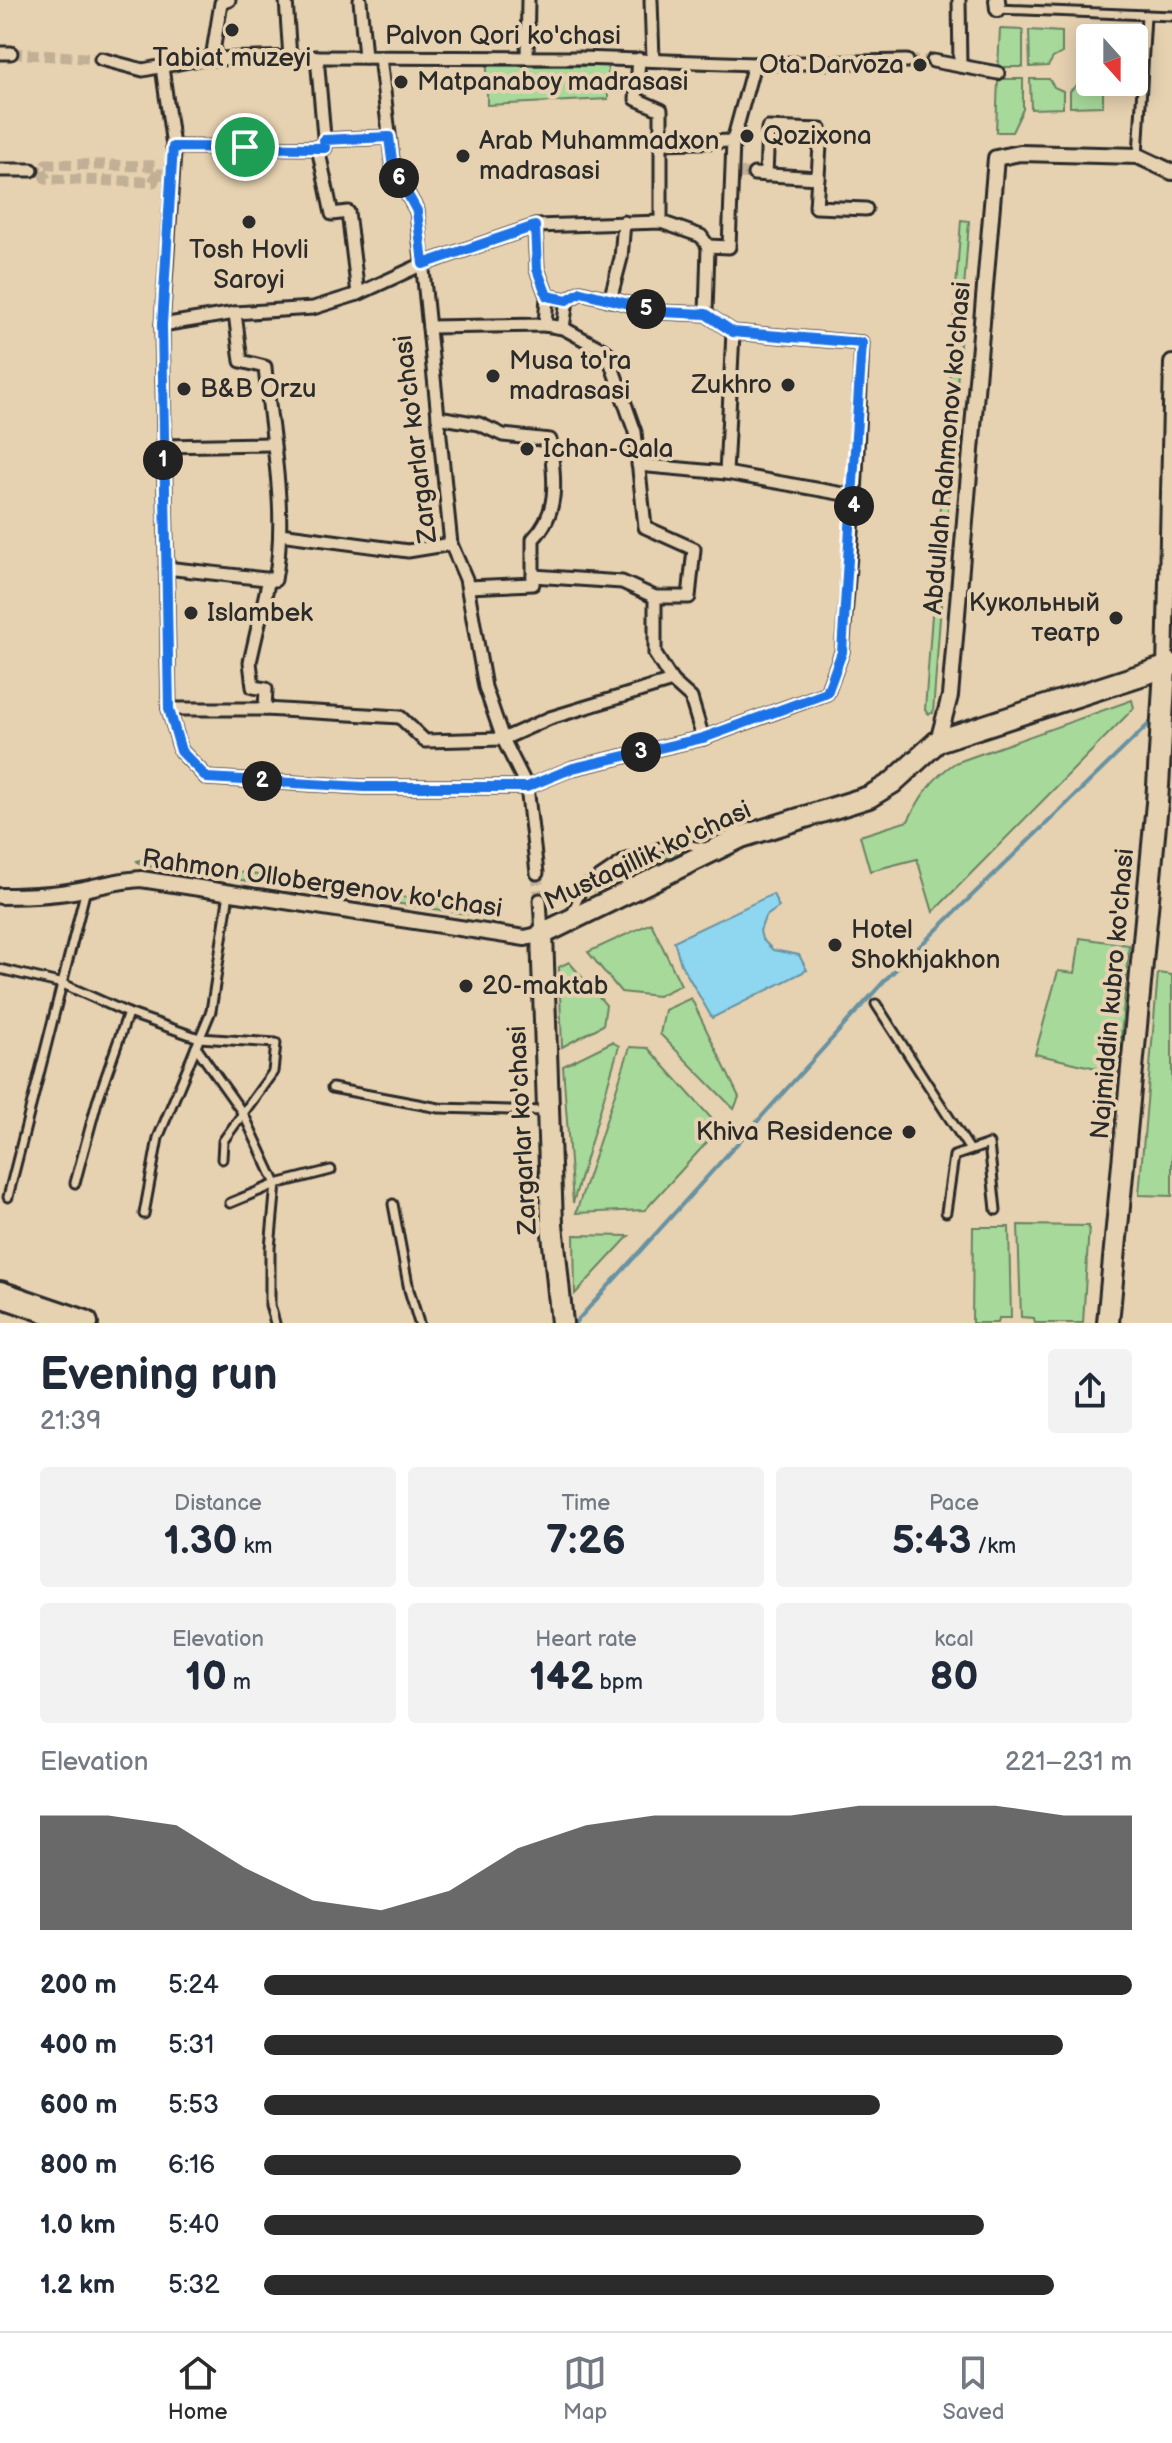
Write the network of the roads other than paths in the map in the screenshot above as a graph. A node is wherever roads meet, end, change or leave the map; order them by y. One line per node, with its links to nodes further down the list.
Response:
1 (229, 0): 14 (street)
2 (286, 0): 15 (street)
3 (360, 0): 11 (street)
4 (528, 0): 13 (street)
5 (651, 0): 18 (street)
6 (959, 0): 22 (street)
7 (997, 5): 8 (lane)
8 (1146, 15): 9 (lane); 30 (lane)
9 (1172, 16)
10 (317, 57): 11 (street, Palvon Qori ko'chasi); 15 (street, Palvon Qori ko'chasi); 28 (street)
11 (365, 57): 12 (street, Palvon Qori ko'chasi)
12 (380, 57): 13 (street, Palvon Qori ko'chasi); 25 (street, Zargarlar ko'chasi)
13 (527, 57): 17 (street, Palvon Qori ko'chasi)
14 (212, 58): 15 (street, Palvon Qori ko'chasi); 23 (street, Palvon Qori ko'chasi)
15 (290, 58)
16 (101, 59): 23 (street, Palvon Qori ko'chasi)
17 (639, 59): 18 (street, Palvon Qori ko'chasi); 27 (street)
18 (653, 59): 21 (street, Palvon Qori ko'chasi)
19 (907, 61): 21 (street, Palvon Qori ko'chasi)
20 (933, 61): 22 (street)
21 (754, 64): 26 (street)
22 (960, 66): 24 (street)
23 (162, 67): 29 (street)
24 (998, 73)
25 (389, 137): 28 (street); 40 (street, Zargarlar ko'chasi)
26 (733, 141): 27 (street); 39 (street)
27 (661, 143): 37 (street)
28 (321, 144): 29 (street); 41 (street)
29 (173, 147): 47 (street)
30 (1138, 156): 33 (street); 72 (street, Abdullah Rahmonov ko'chasi)
31 (0, 170): 32 (street)
32 (32, 170)
33 (1171, 173)
34 (818, 178): 34 (street); 35 (street)
35 (866, 209)
36 (624, 222): 37 (street); 38 (street); 44 (street)
37 (661, 222): 39 (street)
38 (535, 226): 40 (street); 42 (street)
39 (708, 246): 46 (street)
40 (423, 264): 41 (street); 49 (street, Zargarlar ko'chasi)
41 (358, 294): 45 (street)
42 (547, 296): 43 (street); 48 (street)
43 (567, 300): 44 (street); 50 (street)
44 (610, 300): 46 (street)
45 (235, 313): 47 (street); 54 (street)
46 (706, 314): 51 (street)
47 (162, 325): 55 (street)
48 (545, 325): 49 (street); 50 (street)
49 (429, 327): 53 (street, Zargarlar ko'chasi)
50 (563, 328): 56 (street)
51 (733, 332): 57 (street); 58 (street)
52 (1172, 363): 66 (street)
53 (438, 417): 60 (street, Zargarlar ko'chasi); 62 (street)
54 (271, 444): 55 (street); 59 (street)
55 (163, 446): 61 (street)
56 (638, 465): 57 (street); 65 (street)
57 (726, 473): 58 (street)
58 (855, 496): 70 (street)
59 (280, 534): 60 (street); 63 (street)
60 (451, 544): 64 (street, Zargarlar ko'chasi)
61 (166, 568): 63 (street); 68 (street)
62 (533, 576): 64 (street); 65 (street)
63 (269, 579): 69 (street)
64 (468, 587): 71 (street, Zargarlar ko'chasi)
65 (655, 597): 67 (street)
66 (1168, 667): 72 (main road, Mustaqillik ko'chasi); 106 (main road, Najmiddin kubro ko'chasi)
67 (672, 681): 70 (street); 71 (street)
68 (169, 709): 69 (street); 73 (street)
69 (265, 709): 71 (street)
70 (703, 738): 73 (street)
71 (503, 739): 73 (street, Zargarlar ko'chasi)
72 (938, 741): 74 (main road, Mustaqillik ko'chasi)
73 (527, 787): 75 (street, Zargarlar ko'chasi)
74 (715, 849): 80 (main road, Mustaqillik ko'chasi); 80 (lane)
75 (537, 873)
76 (86, 889): 77 (street, Rahmon Ollobergenov ko'chasi); 78 (street, Rahmon Ollobergenov ko'chasi); 83 (lane)
77 (230, 890): 81 (street, Rahmon Ollobergenov ko'chasi); 86 (lane)
78 (0, 896)
79 (540, 900): 81 (street)
80 (569, 918): 81 (main road, Mustaqillik ko'chasi)
81 (542, 934): 88 (main road, Zargarlar ko'chasi)
82 (0, 969): 83 (lane)
83 (63, 984): 85 (lane); 95 (lane)
84 (876, 1004): 90 (lane)
85 (128, 1013): 86 (lane); 93 (lane)
86 (198, 1043): 89 (lane); 89 (lane); 100 (lane)
87 (332, 1088): 88 (lane)
88 (547, 1111): 105 (main road, Zargarlar ko'chasi)
89 (244, 1115): 91 (lane); 94 (lane)
90 (970, 1150): 98 (lane); 99 (lane)
91 (222, 1159)
92 (331, 1170): 94 (lane)
93 (75, 1183)
94 (276, 1184): 96 (lane); 103 (lane)
95 (8, 1197)
96 (230, 1203)
97 (393, 1204): 104 (lane)
98 (996, 1210)
99 (946, 1212)
100 (144, 1214)
101 (0, 1294): 102 (main road)
102 (85, 1323)
103 (275, 1323)
104 (419, 1323)
105 (562, 1323)
106 (1108, 1323)

